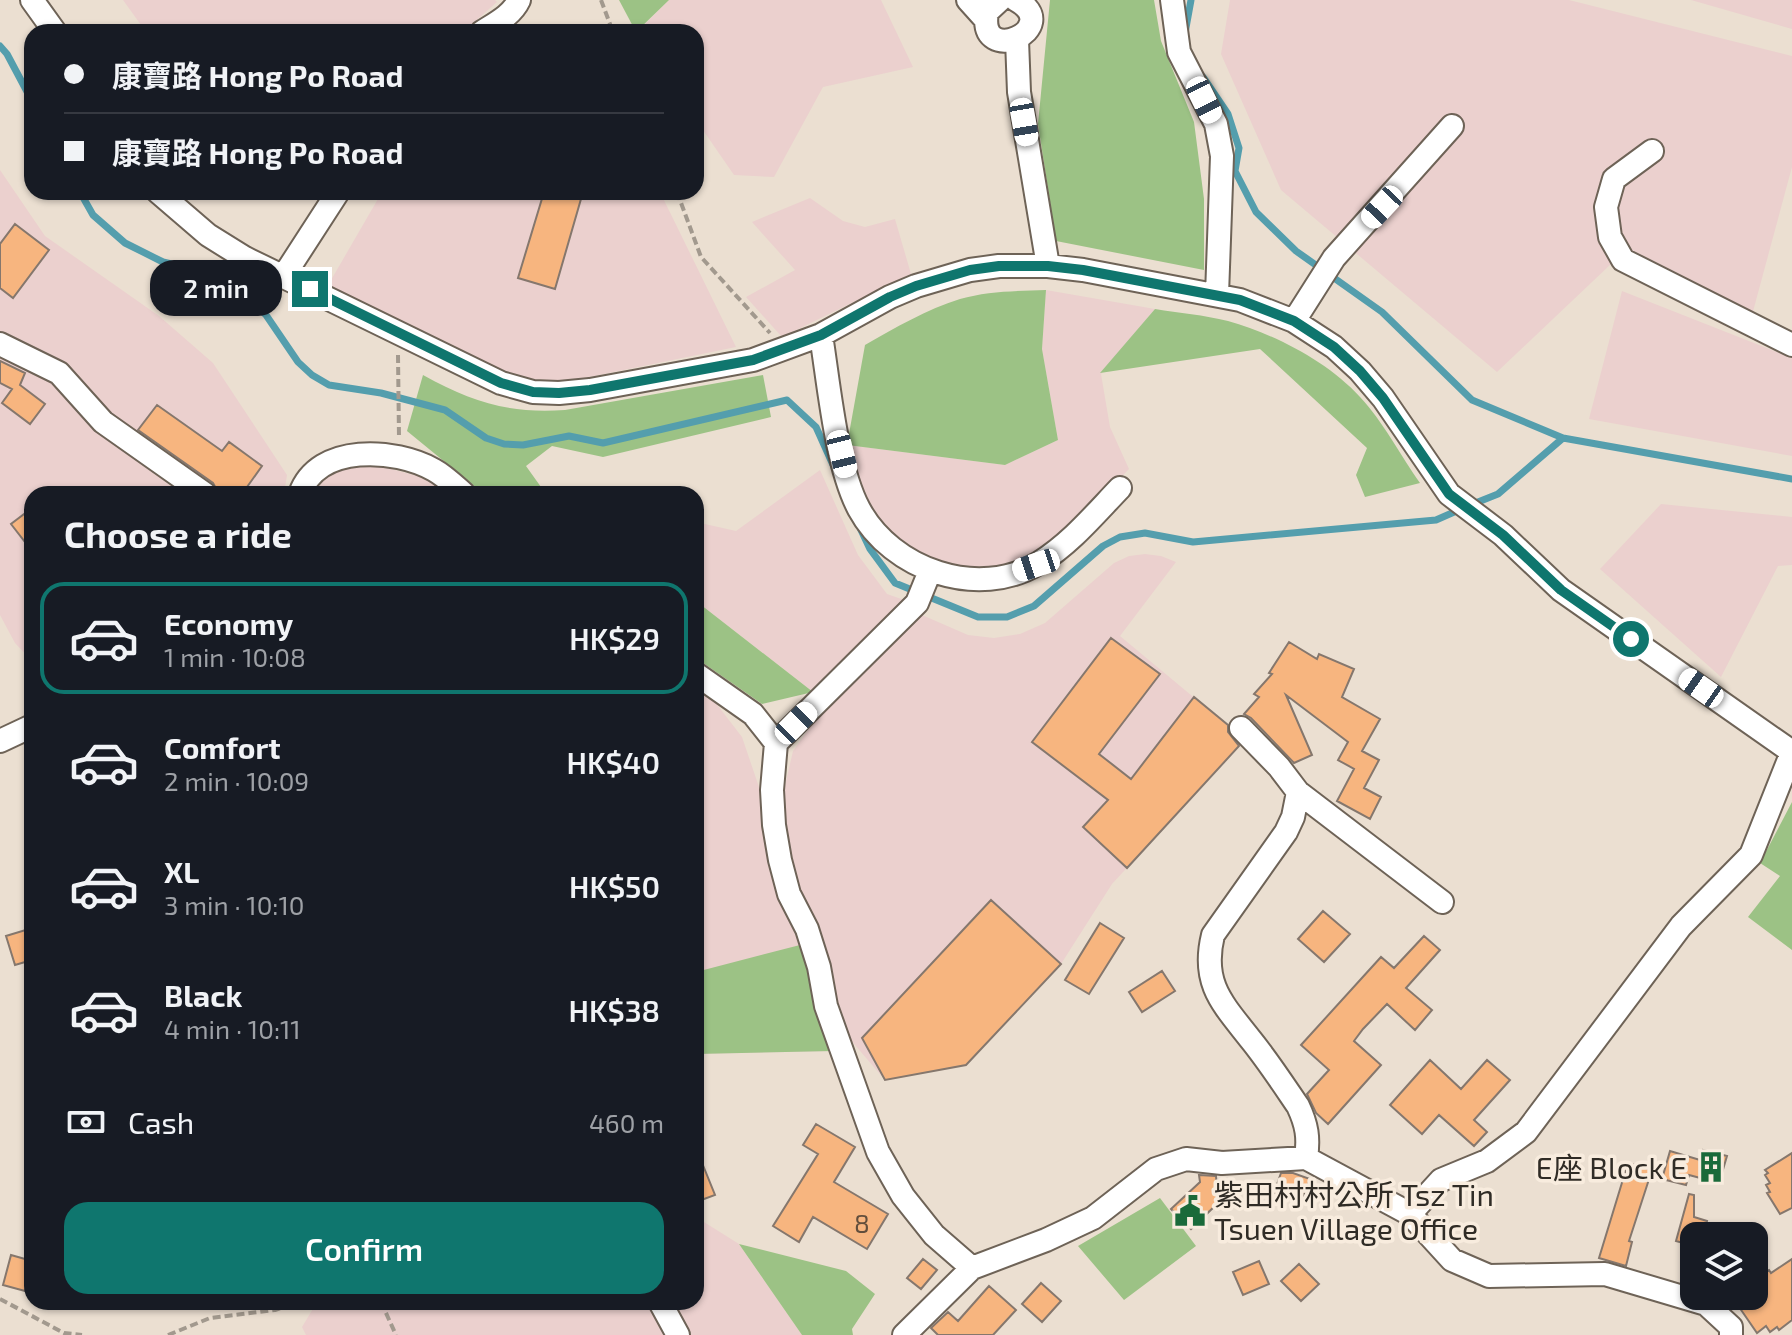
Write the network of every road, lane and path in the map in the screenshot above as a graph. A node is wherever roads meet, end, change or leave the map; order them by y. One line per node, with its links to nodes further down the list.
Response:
1 (32, 0): 9 (street)
2 (519, 0): 10 (street)
3 (601, 0): 11 (path)
4 (968, 0): 8 (street)
5 (1000, 0): 8 (street)
6 (1016, 0): 12 (street)
7 (1172, 0): 20 (street)
8 (986, 20): 12 (street)
9 (49, 24)
10 (494, 24)
11 (610, 24)
12 (1017, 40): 18 (street)
13 (1452, 126): 21 (street)
14 (1652, 151): 24 (street)
15 (167, 200): 19 (street)
16 (333, 200): 19 (street)
17 (680, 200): 25 (path)
18 (1048, 266): 20 (street); 22 (street)
19 (283, 277): 25 (street)
20 (1217, 295): 21 (street)
21 (1294, 321): 38 (street)
22 (821, 335): 25 (street); 32 (street)
23 (0, 344): 28 (street)
24 (1792, 345)
25 (785, 350)
26 (398, 372): 27 (path)
27 (399, 448)
28 (194, 486)
29 (306, 486): 30 (street)
30 (454, 486)
31 (1120, 488): 32 (street)
32 (930, 571): 37 (street)
33 (704, 680): 37 (street)
34 (1241, 728): 39 (street)
35 (24, 730): 36 (street)
36 (0, 741)
37 (776, 743): 43 (street)
38 (1792, 752): 42 (street)
39 (1298, 792): 40 (street); 41 (street)
40 (1442, 902)
41 (1306, 1158): 42 (street); 43 (street)
42 (1410, 1214): 53 (street)
43 (972, 1268): 52 (street)
44 (0, 1299): 48 (path)
45 (275, 1310): 49 (path)
46 (385, 1310): 50 (path)
47 (664, 1310): 51 (street)
48 (82, 1335)
49 (168, 1335)
50 (396, 1335)
51 (678, 1335)
52 (904, 1335)
53 (1731, 1335)

